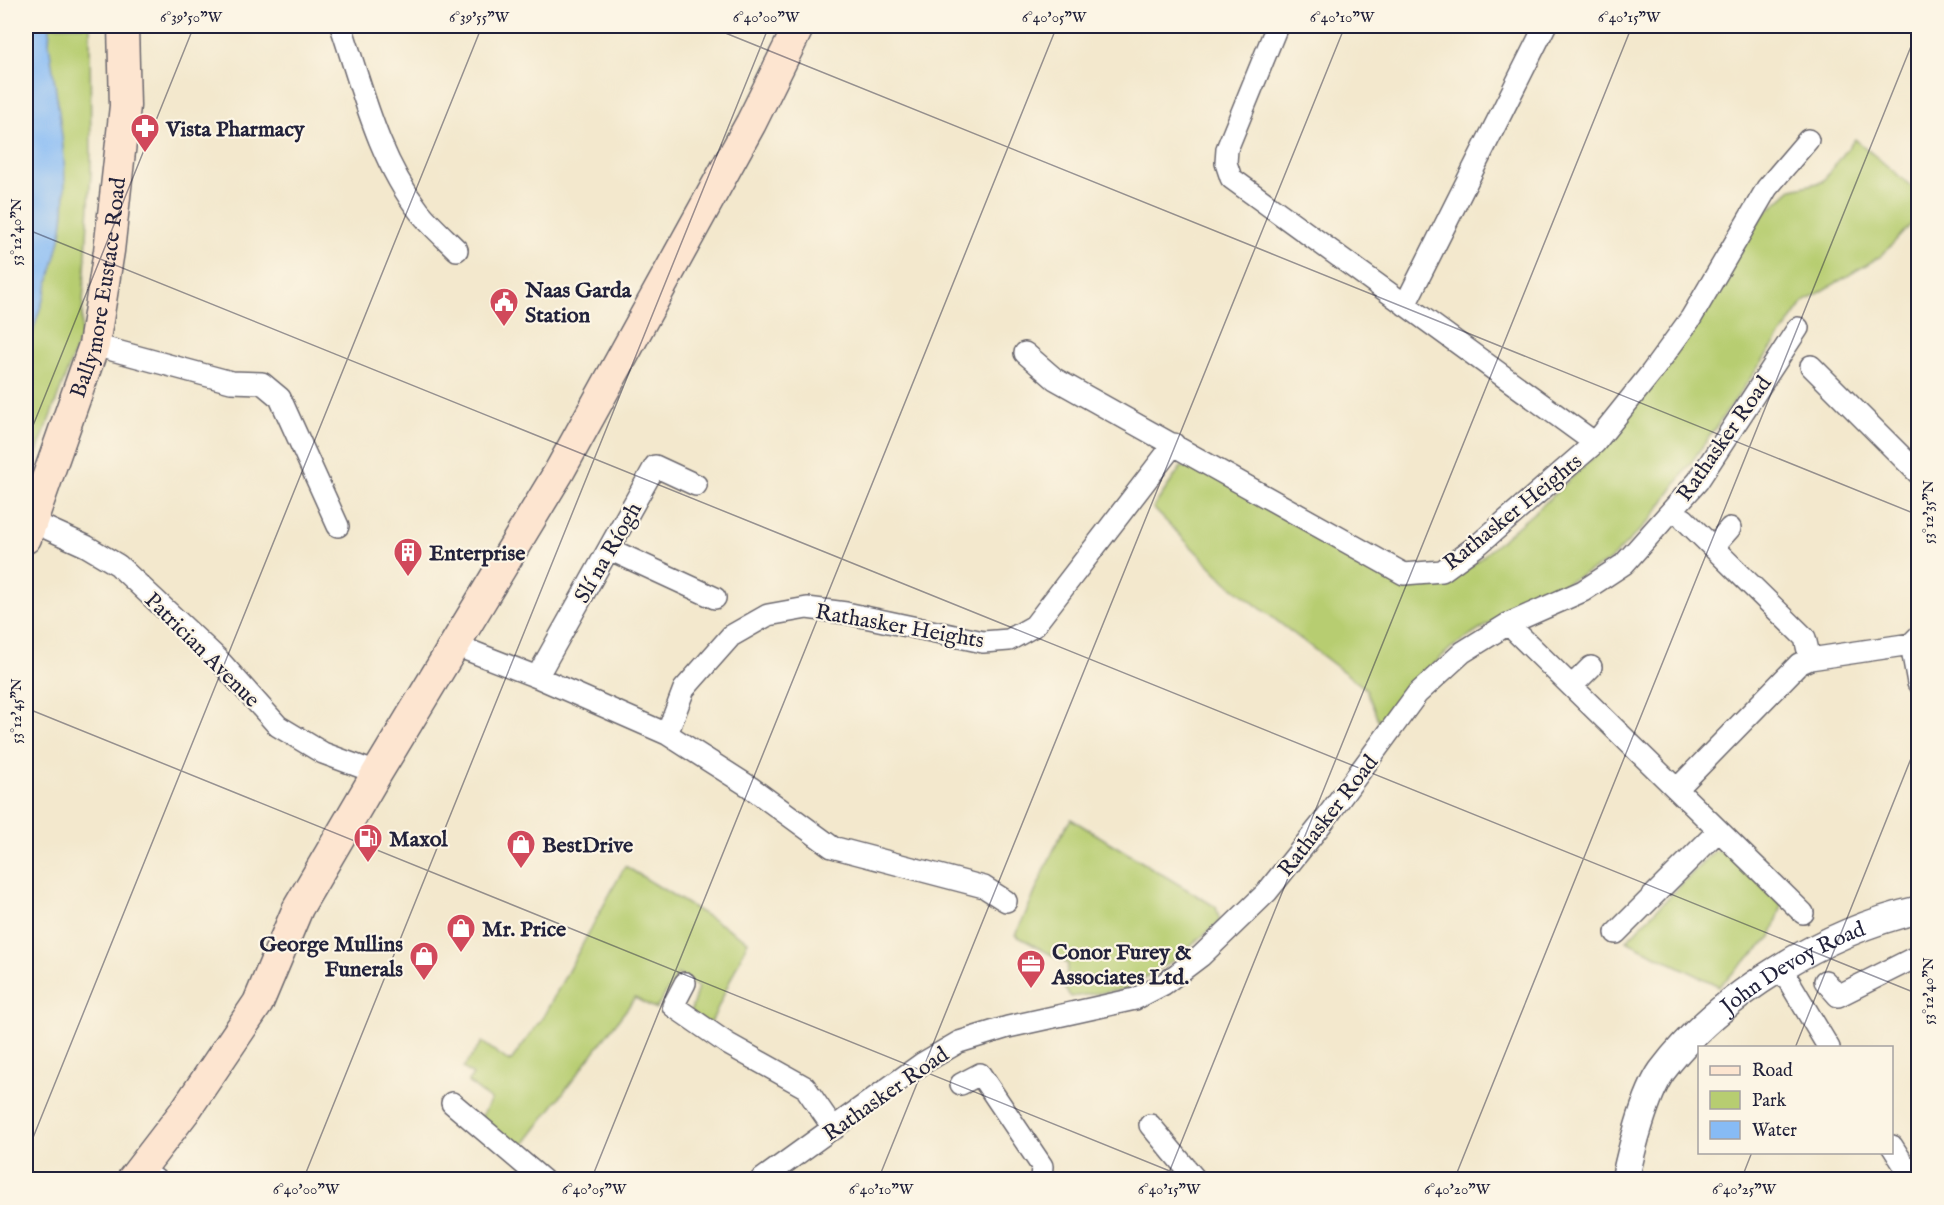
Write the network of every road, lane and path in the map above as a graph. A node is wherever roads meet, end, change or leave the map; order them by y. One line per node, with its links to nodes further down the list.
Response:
1 (123, 26): 10 (main road, Ballymore Eustace Road)
2 (341, 26): 7 (street)
3 (799, 26): 26 (main road)
4 (1276, 26): 8 (street, Rathasker Heights)
5 (1545, 26): 8 (street)
6 (1808, 140): 13 (street, Rathasker Heights)
7 (457, 250)
8 (1405, 305): 13 (street, Rathasker Heights)
9 (1798, 328): 48 (street, Rathasker Road)
10 (94, 345): 18 (street); 20 (main road, Ballymore Eustace Road)
11 (1025, 353): 14 (street, Rathasker Heights)
12 (1810, 366): 15 (street)
13 (1595, 443): 14 (street, Rathasker Heights)
14 (1174, 444): 32 (street, Rathasker Heights)
15 (1918, 472)
16 (696, 485): 22 (street, Slí na Ríogh)
17 (1684, 519): 21 (street)
18 (338, 526)
19 (1730, 528): 21 (street)
20 (28, 529): 33 (street, Patrician Avenue)
21 (1713, 547): 27 (street)
22 (609, 549): 23 (street); 29 (street, Slí na Ríogh)
23 (715, 598)
24 (1516, 632): 31 (street)
25 (1915, 641): 27 (street); 30 (street)
26 (455, 645): 29 (street); 33 (main road)
27 (1810, 659): 34 (street)
28 (1591, 667): 31 (street)
29 (537, 677): 32 (street)
30 (1918, 683)
31 (1572, 686): 34 (street)
32 (667, 734): 36 (street)
33 (376, 773): 50 (main road)
34 (1677, 789): 35 (street)
35 (1718, 831): 37 (street); 39 (street)
36 (1006, 902)
37 (1791, 910)
38 (1918, 910): 41 (street, John Devoy Road)
39 (1616, 933)
40 (1918, 956): 42 (street)
41 (1781, 968): 44 (street); 56 (street, John Devoy Road)
42 (1825, 981)
43 (685, 983): 48 (street)
44 (1828, 1046)
45 (962, 1084): 54 (street)
46 (452, 1103): 52 (street)
47 (1150, 1125): 55 (street)
48 (834, 1129): 53 (street, Rathasker Road)
49 (1893, 1148): 51 (street)
50 (143, 1176)
51 (1917, 1177)
52 (543, 1179)
53 (761, 1179)
54 (1041, 1179)
55 (1196, 1179)
56 (1625, 1179)

